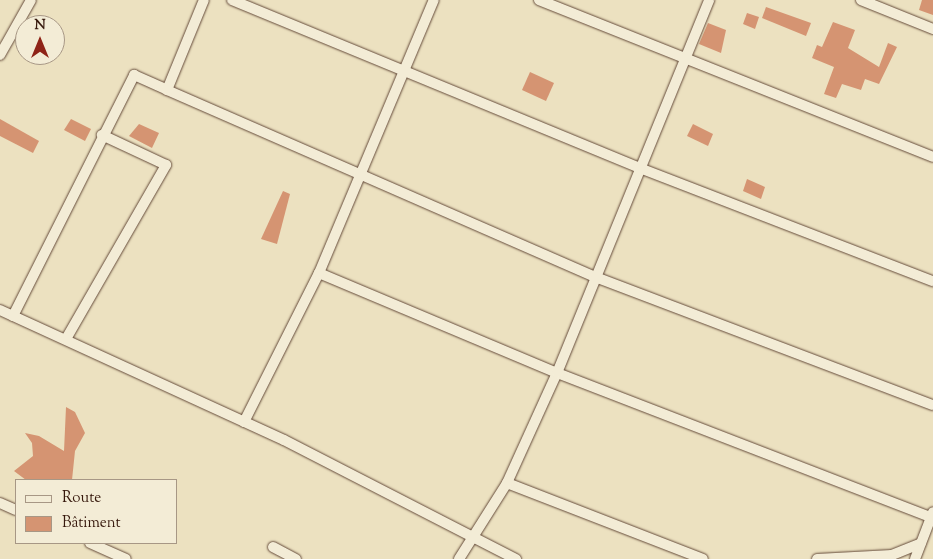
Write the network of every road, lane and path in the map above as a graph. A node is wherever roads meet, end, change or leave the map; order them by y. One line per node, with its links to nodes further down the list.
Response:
1 (31, 0): 9 (street)
2 (204, 0): 12 (street)
3 (232, 0): 11 (street)
4 (434, 0): 11 (street)
5 (539, 0): 10 (street)
6 (709, 0): 10 (street)
7 (861, 0): 8 (street)
8 (933, 29)
9 (0, 55)
10 (685, 57): 14 (street); 15 (street)
11 (407, 72): 15 (street); 16 (street)
12 (167, 90): 13 (street); 16 (street)
13 (102, 135): 21 (street); 22 (street)
14 (933, 156)
15 (642, 169): 18 (street); 19 (street)
16 (360, 170): 17 (street); 18 (street)
17 (319, 273): 23 (street); 25 (street)
18 (598, 278): 23 (street); 24 (street)
19 (933, 281)
20 (0, 310): 21 (street)
21 (13, 316): 22 (street)
22 (66, 339): 25 (street)
23 (557, 373): 26 (street); 29 (street)
24 (933, 405)
25 (244, 422): 30 (street)
26 (507, 483): 30 (street); 38 (street)
27 (0, 503): 28 (street)
28 (15, 510)
29 (932, 515): 31 (street)
30 (474, 539): 36 (street); 37 (street)
31 (921, 543): 39 (street); 40 (street)
32 (92, 544): 34 (street)
33 (273, 547): 35 (street)
34 (126, 559)
35 (296, 559)
36 (459, 559)
37 (516, 559)
38 (702, 559)
39 (817, 559)
40 (915, 559)

